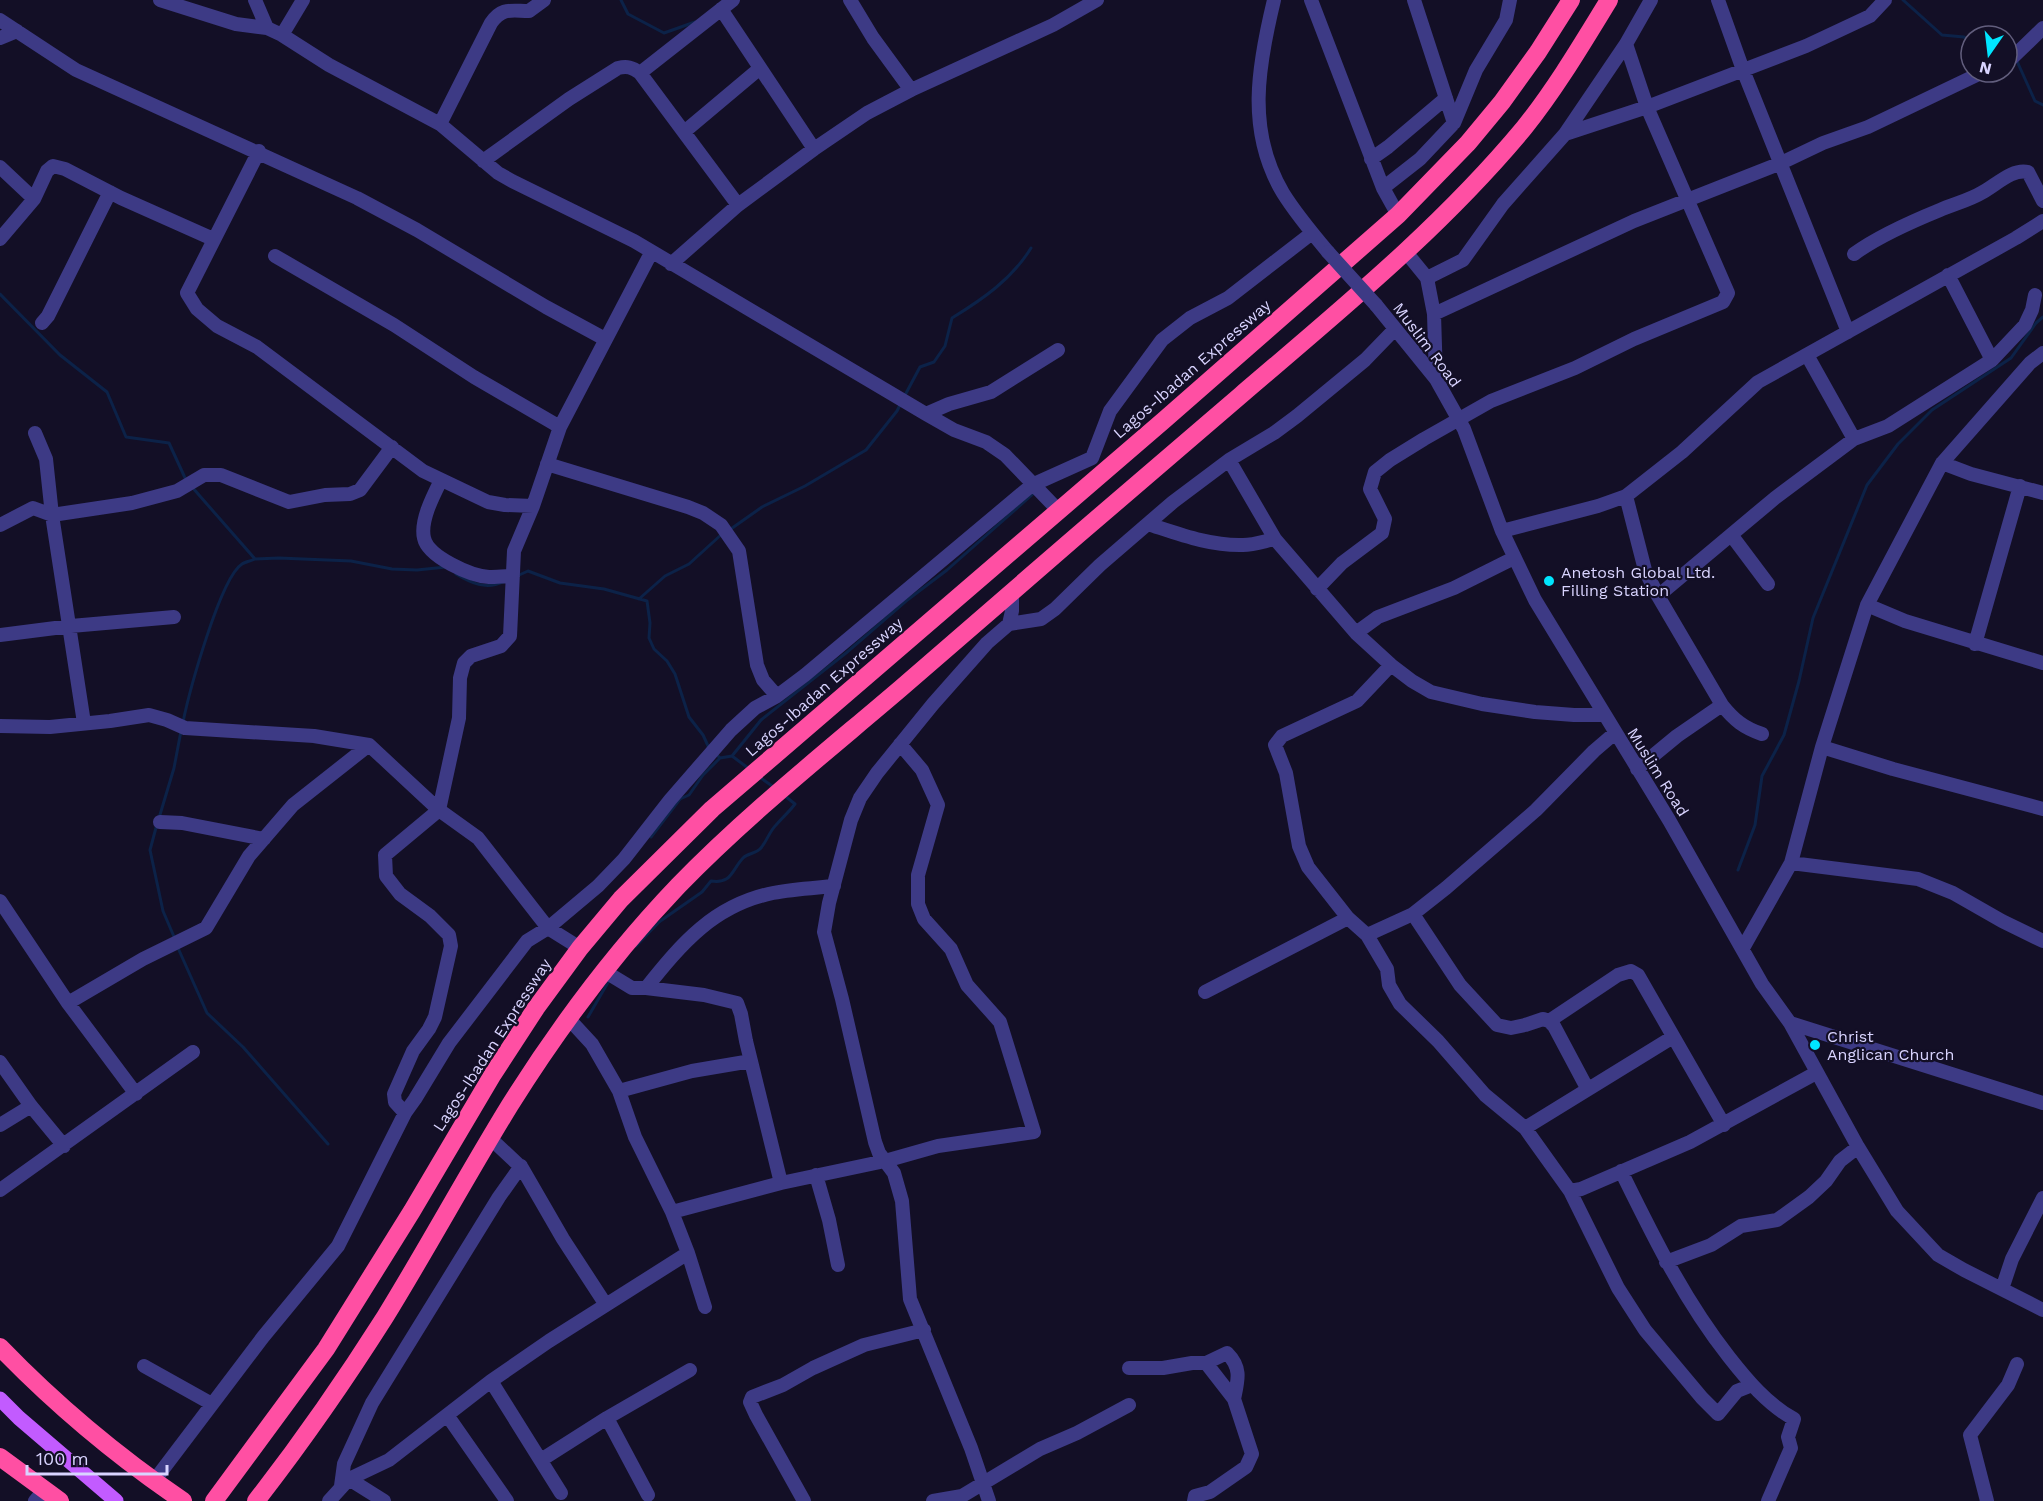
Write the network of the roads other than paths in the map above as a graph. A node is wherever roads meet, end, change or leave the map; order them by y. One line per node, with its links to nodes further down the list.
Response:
1 (160, 0): 19 (street)
2 (255, 0): 19 (street)
3 (303, 0): 22 (street)
4 (544, 0): 34 (street)
5 (733, 0): 17 (street)
6 (850, 0): 30 (street)
7 (1097, 0): 30 (street)
8 (1274, 0): 51 (street, Muslim Road)
9 (1311, 0): 39 (street)
10 (1414, 0): 31 (street)
11 (1510, 0): 33 (street)
12 (1571, 0): 49 (highway, Lagos-Ibadan Expressway)
13 (1609, 0): 54 (highway)
14 (1651, 0): 24 (street)
15 (1718, 0): 27 (street)
16 (1885, 0): 27 (street)
17 (721, 9): 26 (street); 28 (street)
18 (0, 20): 21 (street)
19 (267, 28): 22 (street)
20 (2043, 28): 25 (street)
21 (17, 31): 23 (street); 38 (street)
22 (282, 35): 34 (street)
23 (0, 38)
24 (1626, 44): 32 (street); 36 (street)
25 (2019, 51)
26 (759, 69): 35 (street); 37 (street)
27 (1743, 70): 32 (street); 41 (street)
28 (640, 73): 35 (street); 40 (street)
29 (1959, 83): 41 (street)
30 (911, 90): 37 (street)
31 (1446, 98): 33 (street); 39 (street)
32 (1647, 107): 36 (street); 46 (street)
33 (1454, 123): 43 (street)
34 (440, 124): 40 (street)
35 (684, 132): 48 (street)
36 (1565, 134): 60 (street)
37 (814, 149): 48 (street)
38 (259, 151): 53 (street); 66 (street)
39 (1371, 159): 43 (street)
40 (483, 160): 55 (street)
41 (1781, 163): 46 (street); 65 (street)
42 (0, 167): 45 (street)
43 (1383, 188): 49 (street)
44 (110, 192): 45 (street); 53 (street); 63 (street)
45 (34, 199): 52 (street)
46 (1688, 200): 62 (street); 73 (street)
47 (2043, 201): 56 (street)
48 (738, 205): 58 (street)
49 (1398, 215): 87 (highway, Lagos-Ibadan Expressway)
50 (2043, 221): 59 (street)
51 (1312, 233): 64 (street, Muslim Road, bridge); 82 (street)
52 (0, 239)
53 (213, 239): 77 (street)
54 (1405, 251): 60 (street); 98 (highway)
55 (651, 253): 58 (street); 66 (street)
56 (1854, 254)
57 (275, 256): 74 (street)
58 (671, 264): 72 (street)
59 (1948, 275): 65 (street); 70 (street)
60 (1427, 278): 62 (street)
61 (2035, 295): 70 (street)
62 (1434, 314): 71 (street)
63 (42, 323)
64 (1395, 329): 71 (street, Muslim Road); 78 (street)
65 (1848, 332): 69 (street)
66 (605, 339): 74 (street)
67 (1058, 350): 72 (street)
68 (2043, 353): 79 (street)
69 (1807, 355): 76 (street); 85 (street)
70 (1992, 360): 76 (street)
71 (1436, 380): 73 (street, Muslim Road)
72 (926, 414): 82 (street)
73 (1459, 419): 91 (street, Muslim Road); 97 (street)
74 (560, 427): 80 (street)
75 (35, 433): 88 (street)
76 (1854, 439): 92 (street)
77 (392, 447): 81 (street); 88 (street)
78 (1229, 460): 89 (street); 93 (street)
79 (1942, 462): 83 (street); 100 (street)
80 (547, 464): 86 (street); 109 (street)
81 (441, 480): 86 (street); 95 (street)
82 (1032, 485): 87 (street); 109 (street)
83 (2020, 486): 84 (street); 106 (street)
84 (2043, 493)
85 (1626, 496): 91 (street); 99 (street)
86 (533, 506): 95 (street)
87 (1059, 511): 132 (highway, Lagos-Ibadan Expressway)
88 (52, 515): 90 (street); 103 (street)
89 (1148, 524): 93 (street); 102 (street)
90 (0, 525)
91 (1502, 531): 94 (street, Muslim Road)
92 (1732, 536): 96 (street); 99 (street)
93 (1275, 539): 97 (street)
94 (1514, 558): 104 (street); 111 (street, Muslim Road)
95 (513, 576): 121 (street)
96 (1768, 585)
97 (1317, 589): 104 (street)
98 (1012, 591): 102 (street); 134 (highway)
99 (1658, 596): 110 (street)
100 (1867, 605): 106 (street); 118 (street)
101 (174, 617): 103 (street)
102 (1008, 624): 116 (street)
103 (71, 626): 105 (street); 112 (street)
104 (1356, 633): 108 (street)
105 (0, 635)
106 (1976, 644): 107 (street)
107 (2043, 663)
108 (1391, 665): 111 (street); 128 (street)
109 (777, 696): 129 (street)
110 (1722, 705): 115 (street); 119 (street)
111 (1604, 715): 114 (street, Muslim Road)
112 (84, 723): 113 (street); 117 (street)
113 (0, 726)
114 (1615, 733): 119 (street, Muslim Road); 127 (street)
115 (1762, 734)
116 (900, 744): 125 (street); 158 (street)
117 (369, 745): 121 (street); 123 (street)
118 (1822, 747): 120 (street); 124 (street)
119 (1637, 769): 133 (street, Muslim Road)
120 (2043, 808)
121 (438, 810): 129 (street); 151 (street)
122 (160, 822): 123 (street)
123 (264, 839): 137 (street)
124 (1791, 863): 131 (street); 133 (street)
125 (834, 886): 135 (street); 158 (street)
126 (0, 901): 137 (street)
127 (1413, 914): 130 (street); 139 (street)
128 (1348, 918): 130 (street); 136 (street)
129 (548, 928): 132 (street); 151 (street)
130 (1367, 935): 154 (street)
131 (2043, 941)
132 (580, 948): 200 (highway, Lagos-Ibadan Expressway)
133 (1743, 948): 140 (street, Muslim Road)
134 (604, 971): 135 (street); 138 (highway)
135 (646, 988): 143 (street)
136 (1205, 992)
137 (68, 1003): 148 (street)
138 (568, 1018): 147 (street); 155 (highway)
139 (1549, 1021): 141 (street); 146 (street)
140 (1790, 1023): 145 (street, Muslim Road); 149 (street)
141 (1673, 1037): 146 (street); 153 (street)
142 (193, 1052): 148 (street)
143 (751, 1061): 147 (street); 162 (street)
144 (0, 1062): 150 (street)
145 (1816, 1073): 153 (street); 157 (street, Muslim Road)
146 (1587, 1088): 154 (street)
147 (619, 1091): 166 (street)
148 (136, 1094): 156 (street)
149 (2043, 1103)
150 (31, 1106): 152 (street); 156 (street)
151 (405, 1113): 185 (street)
152 (0, 1125)
153 (1724, 1125): 160 (street)
154 (1525, 1128): 164 (street)
155 (490, 1138): 159 (street); 201 (highway)
156 (63, 1146): 163 (street)
157 (1858, 1147): 168 (street); 170 (street, Muslim Road)
158 (885, 1161): 161 (street); 174 (street)
159 (521, 1166): 171 (street); 192 (street)
160 (1621, 1171): 164 (street); 168 (street)
161 (816, 1175): 162 (street); 169 (street)
162 (781, 1183): 166 (street)
163 (0, 1190)
164 (1570, 1191): 182 (street)
165 (2043, 1198): 170 (street)
166 (672, 1212): 167 (street)
167 (688, 1253): 171 (street); 172 (street)
168 (1666, 1262): 182 (street)
169 (838, 1265)
170 (2001, 1289): 173 (street, Muslim Road)
171 (606, 1305): 181 (street)
172 (705, 1307)
173 (2043, 1310)
174 (924, 1330): 193 (street); 205 (street)
175 (0, 1347): 191 (highway)
176 (1206, 1363): 179 (street); 184 (street); 184 (street)
177 (2017, 1364): 210 (street)
178 (144, 1366): 185 (street)
179 (1129, 1368)
180 (690, 1370): 188 (street)
181 (491, 1381): 187 (street); 190 (street)
182 (1752, 1385): 209 (street)
183 (0, 1399): 198 (main road)
184 (1234, 1399): 208 (street)
185 (212, 1404): 191 (street)
186 (1129, 1405): 193 (street)
187 (447, 1415): 192 (street); 204 (street)
188 (606, 1418): 190 (street); 196 (street)
189 (0, 1457): 195 (highway)
190 (541, 1460): 194 (street)
191 (154, 1481): 199 (highway)
192 (345, 1482): 202 (street); 203 (street)
193 (983, 1484): 206 (street); 207 (street)
194 (561, 1493)
195 (40, 1495): 197 (highway)
196 (648, 1495)
197 (60, 1501)
198 (116, 1501)
199 (183, 1501)
200 (214, 1501)
201 (256, 1501)
202 (329, 1501)
203 (384, 1501)
204 (507, 1501)
205 (804, 1501)
206 (933, 1501)
207 (989, 1501)
208 (1194, 1501)
209 (1768, 1501)
210 (1987, 1501)

